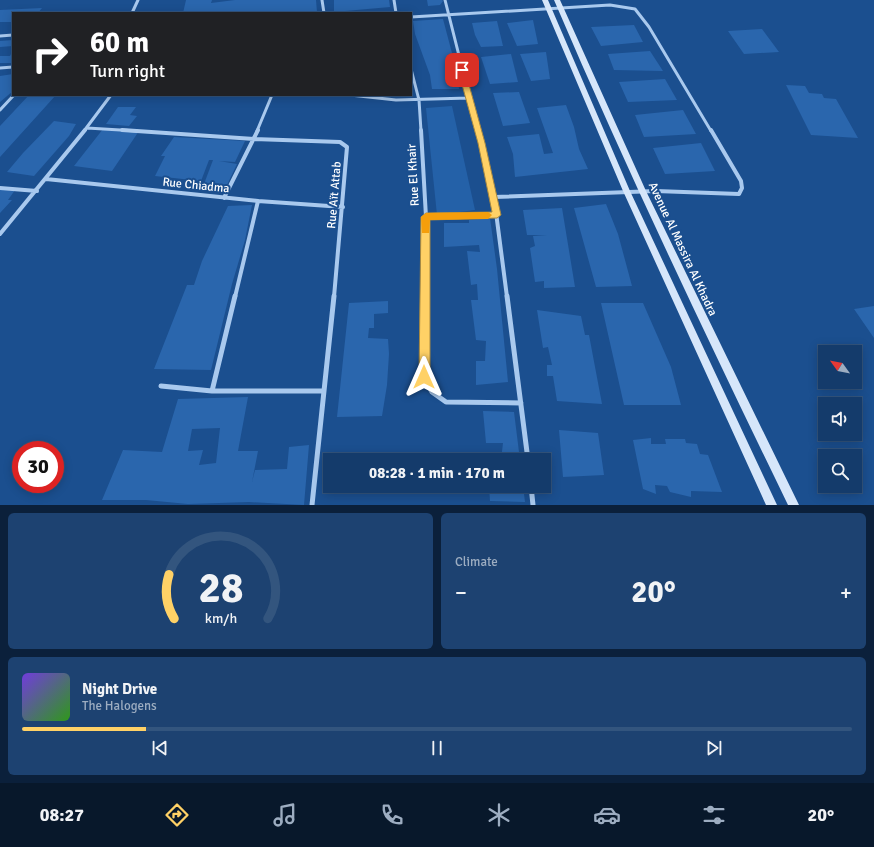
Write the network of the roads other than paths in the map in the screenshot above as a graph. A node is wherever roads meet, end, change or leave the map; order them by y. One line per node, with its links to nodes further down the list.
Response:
1 (138, 0): 8 (street)
2 (322, 0): 9 (street)
3 (394, 0): 10 (street)
4 (445, 0): 11 (street)
5 (546, 0): 7 (main road)
6 (558, 4): 7 (street); 30 (main road, Avenue Al Massira Al Khadra); 30 (street)
7 (549, 8): 11 (street); 31 (main road)
8 (132, 12)
9 (324, 12)
10 (396, 12)
11 (448, 14): 12 (street); 22 (street)
12 (412, 17)
13 (12, 35): 14 (street)
14 (0, 36)
15 (12, 67): 16 (street)
16 (0, 68)
17 (412, 73): 23 (street, Rue El Khair)
18 (13, 96): 24 (street)
19 (109, 96): 25 (street)
20 (272, 96): 26 (street)
21 (357, 96): 23 (street)
22 (469, 98): 23 (street); 32 (street)
23 (419, 100): 37 (street, Rue El Khair)
24 (0, 110)
25 (87, 128): 26 (street, Rue Aït Attab); 27 (street)
26 (254, 140): 33 (street); 35 (street, Rue Aït Attab)
27 (46, 180): 29 (street); 33 (street, Rue Chiadma)
28 (0, 188): 29 (street)
29 (37, 191): 38 (street)
30 (643, 192): 31 (street); 48 (main road, Avenue Al Massira Al Khadra)
31 (627, 193): 32 (street); 47 (main road)
32 (494, 197): 36 (street)
33 (224, 198): 34 (street, Rue Chiadma)
34 (258, 201): 35 (street, Rue Chiadma); 40 (street)
35 (344, 207): 41 (street, Rue Aït Attab)
36 (497, 215): 37 (street); 42 (street)
37 (426, 217): 42 (street, Rue El Khair)
38 (0, 234)
39 (161, 386): 40 (street)
40 (212, 391): 41 (street)
41 (324, 391): 45 (street, Rue Aït Attab)
42 (521, 403): 43 (street)
43 (527, 453)
44 (532, 493): 46 (street)
45 (312, 505)
46 (533, 505)
47 (772, 505)
48 (794, 505)

